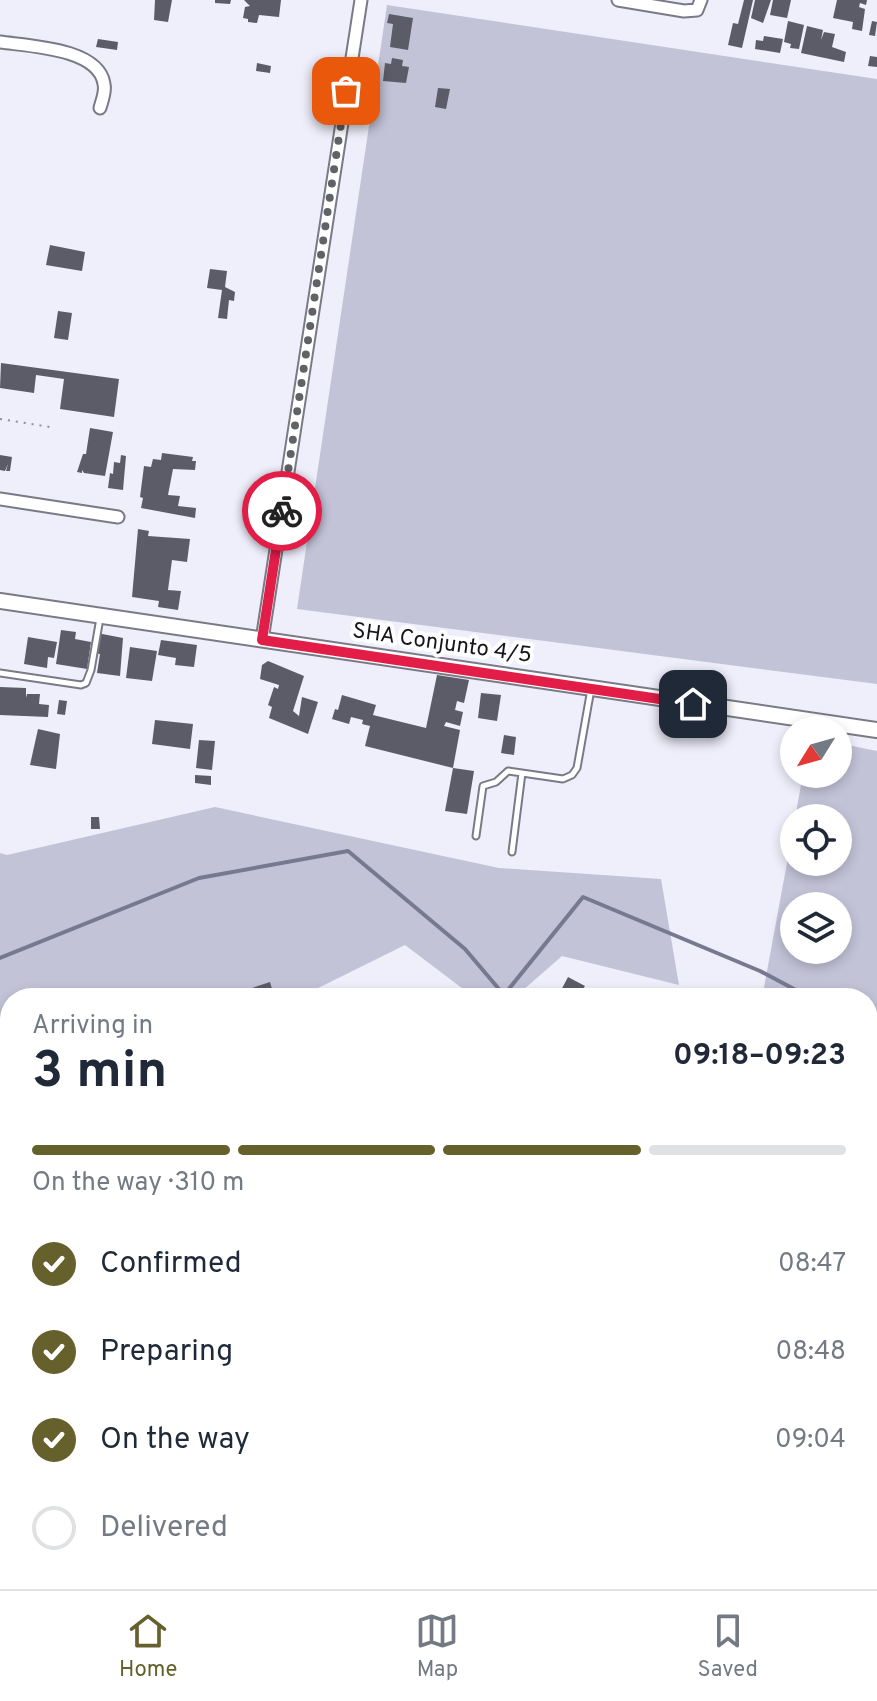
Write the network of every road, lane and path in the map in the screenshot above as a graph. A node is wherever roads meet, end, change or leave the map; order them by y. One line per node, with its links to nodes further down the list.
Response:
1 (361, 0): 12 (street)
2 (619, 0): 3 (street)
3 (701, 0)
4 (0, 42): 5 (street)
5 (100, 108)
6 (0, 419): 7 (path)
7 (50, 427)
8 (0, 499): 9 (street)
9 (118, 517)
10 (0, 601): 11 (street, SHA Conjunto 4/5)
11 (101, 616): 12 (street, SHA Conjunto 4/5); 13 (lane)
12 (262, 640): 14 (street, SHA Conjunto 4/5)
13 (0, 673)
14 (592, 688): 15 (street, SHA Conjunto 4/5); 16 (lane)
15 (877, 730)
16 (522, 773): 17 (lane); 18 (lane)
17 (476, 836)
18 (512, 852)

